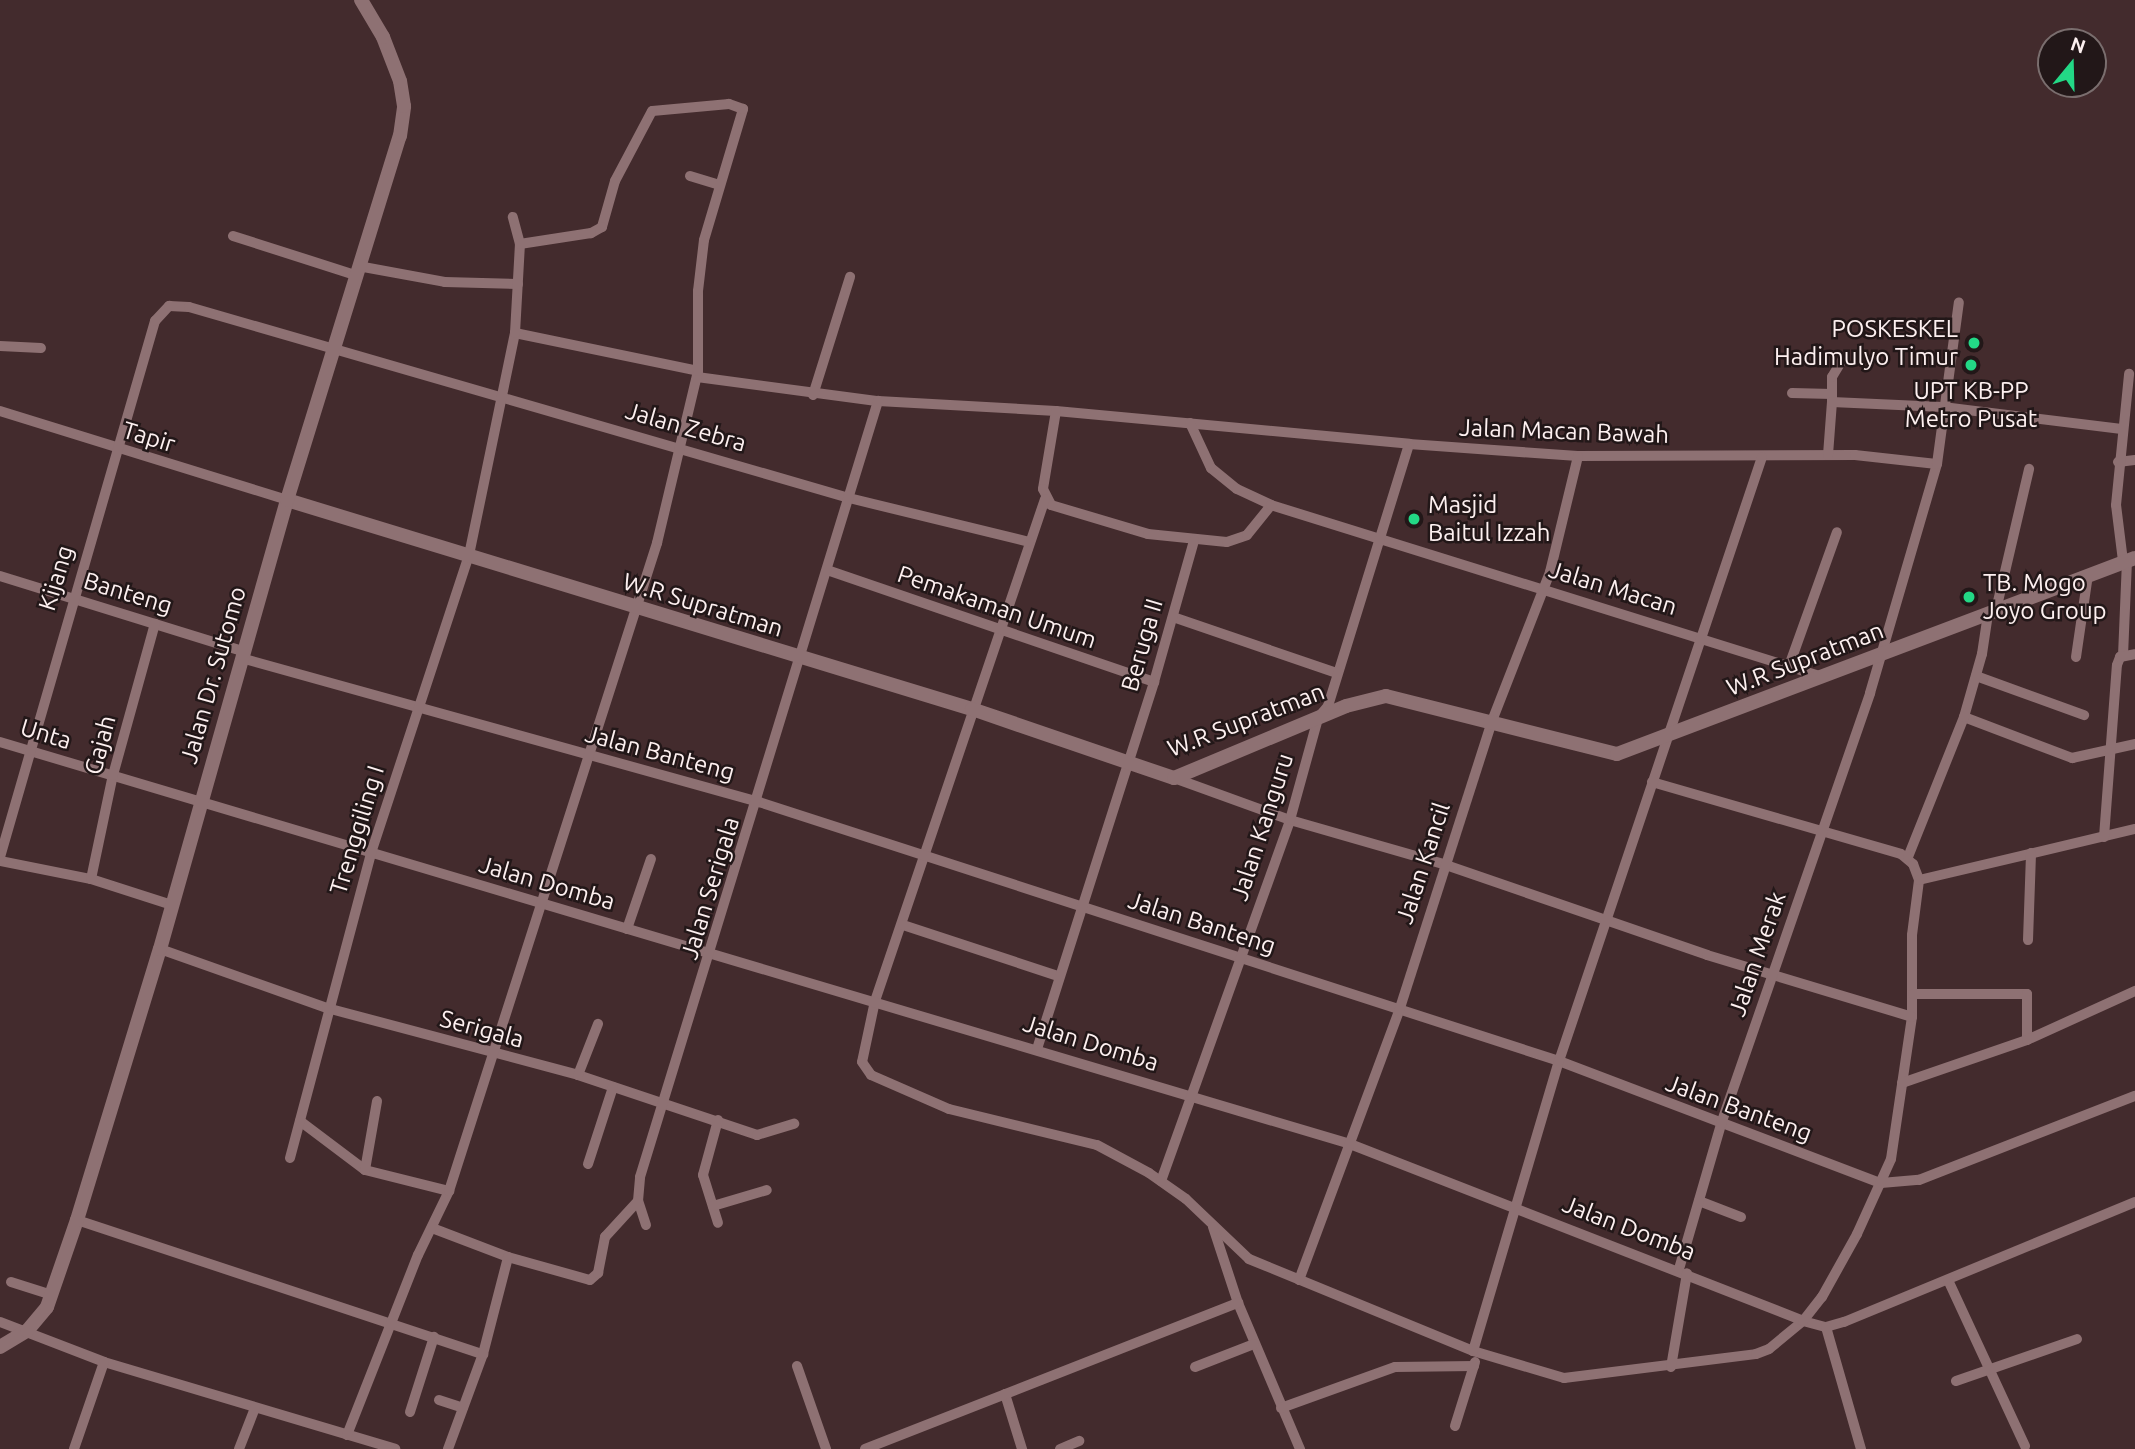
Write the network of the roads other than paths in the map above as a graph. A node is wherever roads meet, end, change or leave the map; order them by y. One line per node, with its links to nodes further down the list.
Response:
1 (361, 0): 7 (street, Jalan Dr. Sutomo)
2 (690, 176): 3 (street)
3 (720, 186): 6 (street); 17 (street)
4 (513, 218): 6 (street, Trenggiling I)
5 (233, 236): 7 (street)
6 (520, 244): 9 (street, Trenggiling I)
7 (357, 270): 9 (street); 15 (street, Jalan Dr. Sutomo)
8 (850, 277): 20 (street)
9 (518, 284): 12 (street, Trenggiling I)
10 (1959, 302): 24 (street, Jalan Merak)
11 (159, 313): 15 (street, Jalan Zebra); 31 (street, Kijang)
12 (515, 333): 17 (street, Jalan Macan Bawah); 21 (street, Trenggiling I)
13 (0, 346): 14 (street)
14 (41, 348)
15 (332, 348): 21 (street, Jalan Zebra); 41 (street, Jalan Dr. Sutomo)
16 (1843, 357): 22 (street)
17 (698, 374): 20 (street, Jalan Macan Bawah); 30 (street)
18 (2129, 374): 28 (street)
19 (1792, 393): 22 (street)
20 (813, 395): 23 (street, Jalan Macan Bawah)
21 (503, 397): 30 (street, Jalan Zebra); 47 (street, Trenggiling I)
22 (1832, 398): 24 (street); 32 (street)
23 (878, 401): 26 (street, Jalan Macan Bawah); 39 (street, Jalan Serigala)
24 (1943, 407): 28 (street); 37 (street, Jalan Merak)
25 (0, 411): 31 (street, Tapir)
26 (1056, 411): 27 (street, Jalan Macan Bawah); 40 (street)
27 (1189, 423): 29 (street, Jalan Macan Bawah); 42 (street, Jalan Macan)
28 (2122, 429): 36 (street)
29 (1409, 444): 33 (street, Jalan Macan Bawah); 44 (street, Jalan Kanguru)
30 (683, 447): 39 (street, Jalan Zebra); 54 (street)
31 (117, 449): 41 (street, Tapir); 53 (street, Kijang)
32 (1828, 455): 34 (street, Jalan Macan Bawah); 37 (street, Jalan Macan Bawah)
33 (1578, 456): 34 (street, Jalan Macan Bawah); 52 (street, Jalan Kancil)
34 (1762, 457): 59 (street)
35 (2135, 460): 36 (street)
36 (2118, 462): 48 (street)
37 (1937, 464): 61 (street, Jalan Merak)
38 (2029, 469): 55 (street)
39 (849, 498): 46 (street, Jalan Zebra); 49 (street, Jalan Serigala)
40 (1045, 499): 45 (street); 46 (street)
41 (287, 500): 47 (street, W.R Supratman); 60 (street, Jalan Dr. Sutomo)
42 (1271, 505): 44 (street, Jalan Macan); 45 (street)
43 (1837, 532): 66 (street)
44 (1379, 538): 52 (street, Jalan Macan); 67 (street, Jalan Kanguru)
45 (1194, 541): 56 (street, Beruga II)
46 (1029, 542): 58 (street)
47 (468, 555): 54 (street, W.R Supratman); 71 (street, Trenggiling I)
48 (2128, 560): 50 (street, W.R Supratman); 63 (street)
49 (827, 570): 58 (street, Pemakaman Umum); 65 (street, Jalan Serigala)
50 (2088, 575): 55 (street, W.R Supratman); 64 (street)
51 (0, 576): 53 (street, Banteng)
52 (1544, 588): 59 (street, Jalan Macan); 76 (street, Jalan Kancil)
53 (71, 598): 57 (street, Banteng); 81 (street, Kijang)
54 (637, 610): 65 (street, W.R Supratman); 82 (street)
55 (1992, 612): 61 (street, W.R Supratman); 68 (street)
56 (1172, 617): 67 (street); 70 (street, Beruga II)
57 (155, 624): 60 (street, Banteng); 84 (street, Gajah)
58 (998, 631): 70 (street, Pemakaman Umum); 72 (street)
59 (1700, 636): 66 (street, Jalan Macan); 77 (street)
60 (242, 654): 71 (street, Jalan Banteng); 88 (street, Jalan Dr. Sutomo)
61 (1881, 654): 69 (street, W.R Supratman); 91 (street, Jalan Merak)
62 (2135, 654): 63 (street)
63 (2123, 656): 80 (street)
64 (2076, 657)
65 (802, 659): 72 (street, W.R Supratman); 87 (street, Jalan Serigala)
66 (1789, 666): 69 (street, Jalan Macan)
67 (1337, 673): 75 (street, Jalan Kanguru)
68 (1976, 676): 73 (street); 74 (street)
69 (1823, 677): 77 (street, W.R Supratman)
70 (1154, 682): 83 (street, Beruga II)
71 (417, 709): 82 (street, Jalan Banteng); 93 (street, Trenggiling I)
72 (972, 709): 83 (street, W.R Supratman); 95 (street)
73 (2084, 715)
74 (1964, 717): 80 (street); 96 (street)
75 (1318, 718): 76 (street, W.R Supratman); 85 (street, W.R Supratman); 89 (street, Jalan Kanguru)
76 (1492, 721): 77 (street, W.R Supratman); 99 (street, Jalan Kancil)
77 (1667, 736): 86 (street)
78 (0, 742): 81 (street, Unta)
79 (2135, 744): 80 (street)
80 (2113, 746): 92 (street)
81 (28, 751): 84 (street, Unta); 97 (street, Kijang)
82 (586, 754): 87 (street, Jalan Banteng); 102 (street)
83 (1128, 761): 85 (street, W.R Supratman); 104 (street, Beruga II)
84 (113, 775): 88 (street, Unta); 100 (street, Gajah)
85 (1174, 778): 89 (street)
86 (1651, 782): 91 (street); 105 (street)
87 (759, 802): 95 (street, Jalan Banteng); 110 (street, Jalan Serigala)
88 (200, 803): 93 (street, Jalan Domba); 103 (street, Jalan Dr. Sutomo)
89 (1290, 820): 99 (street); 111 (street, Jalan Kanguru)
90 (2135, 829): 92 (street)
91 (1821, 830): 96 (street); 112 (street, Jalan Merak)
92 (2104, 837): 94 (street)
93 (371, 853): 102 (street, Jalan Domba); 117 (street, Trenggiling I)
94 (2031, 853): 101 (street); 108 (street)
95 (925, 855): 104 (street, Jalan Banteng); 106 (street)
96 (1908, 857): 101 (street)
97 (0, 859): 100 (street)
98 (651, 859): 107 (street)
99 (1443, 864): 105 (street); 118 (street, Jalan Kancil)
100 (91, 878): 103 (street)
101 (1919, 880): 115 (street)
102 (541, 904): 107 (street, Jalan Domba); 123 (street)
103 (172, 905): 109 (street, Jalan Dr. Sutomo)
104 (1080, 905): 111 (street, Jalan Banteng); 113 (street, Beruga II)
105 (1607, 919): 112 (street); 124 (street)
106 (903, 925): 113 (street); 116 (street)
107 (627, 929): 110 (street, Jalan Domba)
108 (2028, 940)
109 (160, 949): 117 (street, Serigala); 150 (street, Jalan Dr. Sutomo)
110 (713, 950): 116 (street, Jalan Domba); 131 (street, Jalan Serigala)
111 (1239, 957): 118 (street, Jalan Banteng); 128 (street, Jalan Kanguru)
112 (1772, 975): 119 (street); 135 (street, Jalan Merak)
113 (1058, 976): 122 (street, Beruga II)
114 (2135, 991): 121 (street)
115 (1913, 994): 119 (street); 121 (street)
116 (875, 1001): 122 (street, Jalan Domba); 140 (street)
117 (327, 1008): 123 (street, Serigala); 132 (street, Trenggiling I)
118 (1399, 1011): 124 (street, Jalan Banteng); 136 (street, Jalan Kancil)
119 (1912, 1017): 126 (street)
120 (598, 1024): 125 (street)
121 (2027, 1040): 126 (street)
122 (1037, 1049): 128 (street, Jalan Domba)
123 (492, 1054): 125 (street, Serigala); 143 (street)
124 (1559, 1061): 135 (street, Jalan Banteng); 148 (street)
125 (578, 1075): 127 (street, Serigala)
126 (1902, 1083): 141 (street)
127 (613, 1087): 131 (street, Serigala); 138 (street)
128 (1189, 1095): 136 (street, Jalan Domba); 140 (street, Jalan Kanguru)
129 (2135, 1096): 141 (street, Jalan Banteng)
130 (377, 1101): 139 (street)
131 (662, 1103): 133 (street, Serigala); 144 (street, Jalan Serigala)
132 (300, 1121): 137 (street, Trenggiling I); 139 (street)
133 (718, 1121): 134 (street, Serigala); 147 (street)
134 (793, 1124)
135 (1721, 1125): 141 (street, Jalan Banteng); 145 (street, Jalan Merak)
136 (1350, 1144): 148 (street, Jalan Domba); 157 (street, Jalan Kancil)
137 (290, 1158)
138 (589, 1164)
139 (365, 1170): 143 (street)
140 (1161, 1181): 151 (street)
141 (1881, 1182): 163 (street)
142 (767, 1190): 147 (street)
143 (449, 1191): 154 (street)
144 (638, 1201): 153 (street, Jalan Serigala); 155 (street)
145 (1699, 1201): 149 (street); 156 (street, Jalan Merak)
146 (2135, 1202): 158 (street)
147 (713, 1206): 152 (street)
148 (1518, 1208): 156 (street, Jalan Domba); 171 (street)
149 (1741, 1217)
150 (77, 1220): 160 (street, Jalan Dr. Sutomo); 162 (street)
151 (1212, 1222): 157 (street); 161 (street)
152 (718, 1223)
153 (646, 1225)
154 (432, 1228): 155 (street); 162 (street)
155 (508, 1257): 172 (street)
156 (1683, 1271): 163 (street, Jalan Domba); 177 (street, Jalan Merak)
157 (1299, 1280): 171 (street)
158 (1948, 1280): 165 (street); 178 (street)
159 (10, 1282): 160 (street)
160 (52, 1295): 166 (street, Jalan Dr. Sutomo)
161 (1238, 1303): 169 (street); 180 (street)
162 (392, 1321): 167 (street); 187 (street)
163 (1803, 1321): 165 (street, Jalan Domba); 177 (street)
164 (0, 1322): 166 (street)
165 (1826, 1327): 199 (street)
166 (27, 1331): 170 (street, Jalan Dr. Sutomo); 173 (street)
167 (434, 1337): 172 (street); 185 (street)
168 (2077, 1339): 178 (street)
169 (1254, 1344): 176 (street); 184 (street)
170 (0, 1347)
171 (1476, 1352): 175 (street); 177 (street)
172 (483, 1354): 183 (street)
173 (104, 1362): 182 (street); 191 (street)
174 (797, 1366): 194 (street)
175 (1474, 1366): 184 (street); 186 (street)
176 (1195, 1367)
177 (1671, 1367)
178 (1991, 1372): 179 (street); 189 (street)
179 (1956, 1381)
180 (1006, 1394): 195 (street); 196 (street)
181 (439, 1400): 183 (street)
182 (255, 1408): 187 (street); 192 (street)
183 (463, 1408): 193 (street)
184 (1281, 1408): 198 (street)
185 (410, 1412)
186 (1455, 1426)
187 (347, 1435): 190 (street)
188 (1079, 1441): 197 (street)
189 (2025, 1446)
190 (397, 1448)
191 (74, 1449)
192 (239, 1449)
193 (448, 1449)
194 (826, 1449)
195 (865, 1449)
196 (1022, 1449)
197 (1060, 1449)
198 (1300, 1449)
199 (1861, 1449)

